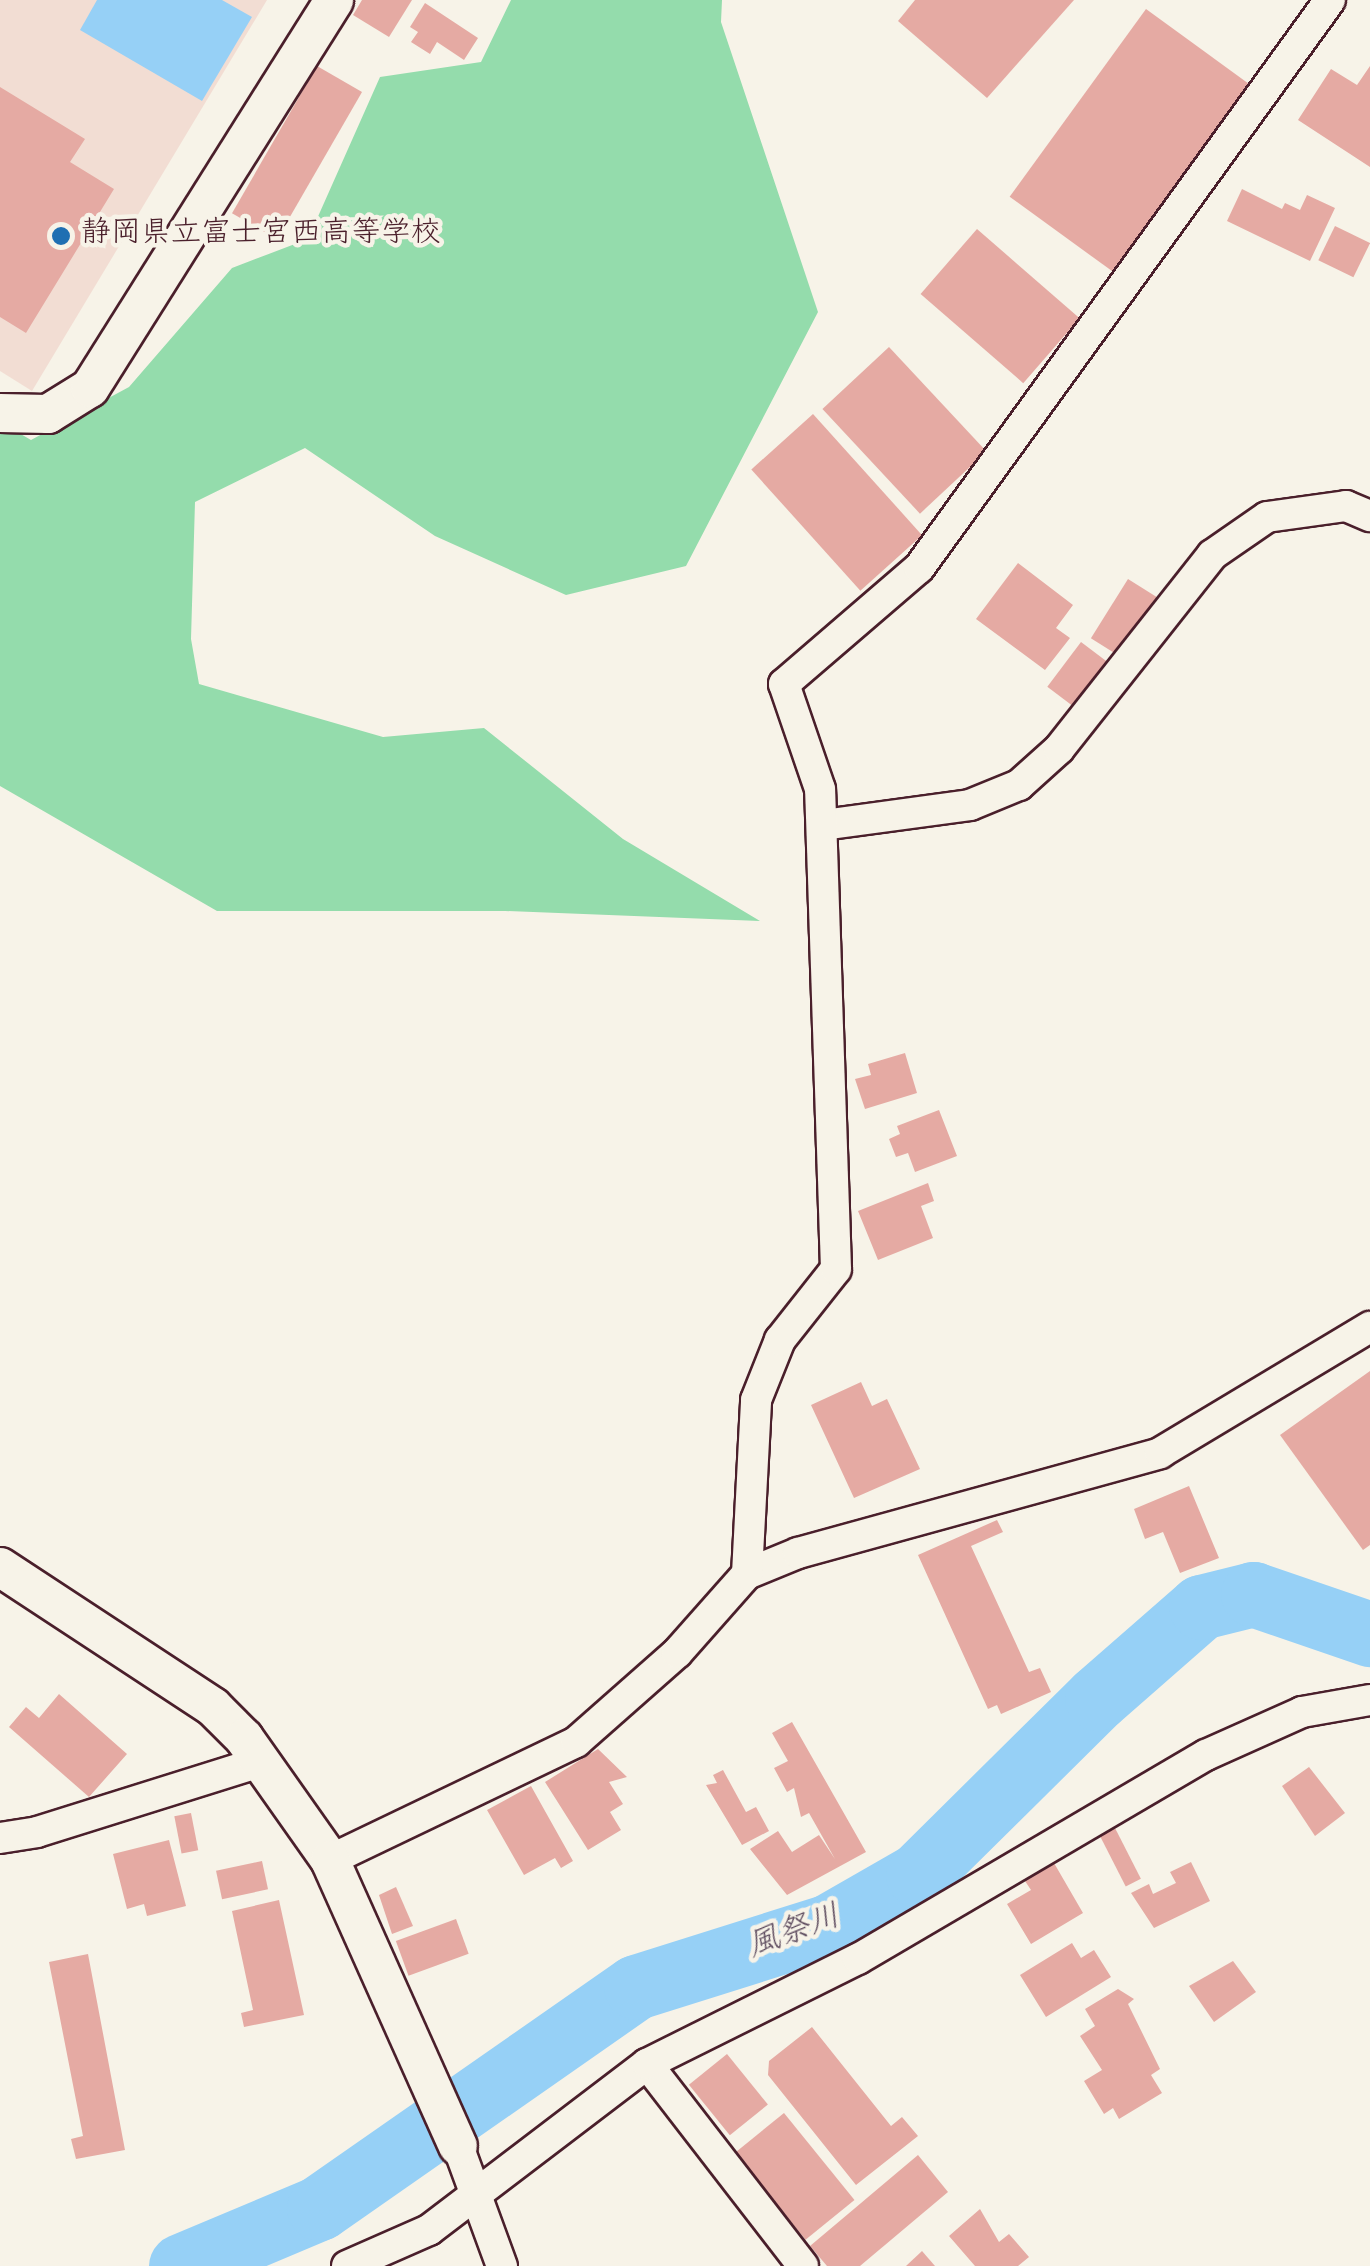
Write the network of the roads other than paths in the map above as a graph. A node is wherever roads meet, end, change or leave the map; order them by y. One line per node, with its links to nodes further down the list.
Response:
1 (334, 0): 3 (street)
2 (1330, 0): 5 (street)
3 (0, 413)
4 (1370, 516): 5 (street)
5 (823, 825): 8 (street)
6 (1370, 1327): 8 (street)
7 (0, 1567): 10 (street)
8 (747, 1574): 12 (street)
9 (1370, 1700): 13 (street)
10 (260, 1762): 11 (street); 12 (street)
11 (0, 1838)
12 (330, 1860): 14 (street)
13 (647, 2064): 15 (street); 18 (street)
14 (458, 2146): 15 (street)
15 (478, 2192): 16 (street); 17 (street)
16 (347, 2266)
17 (502, 2266)
18 (803, 2266)

